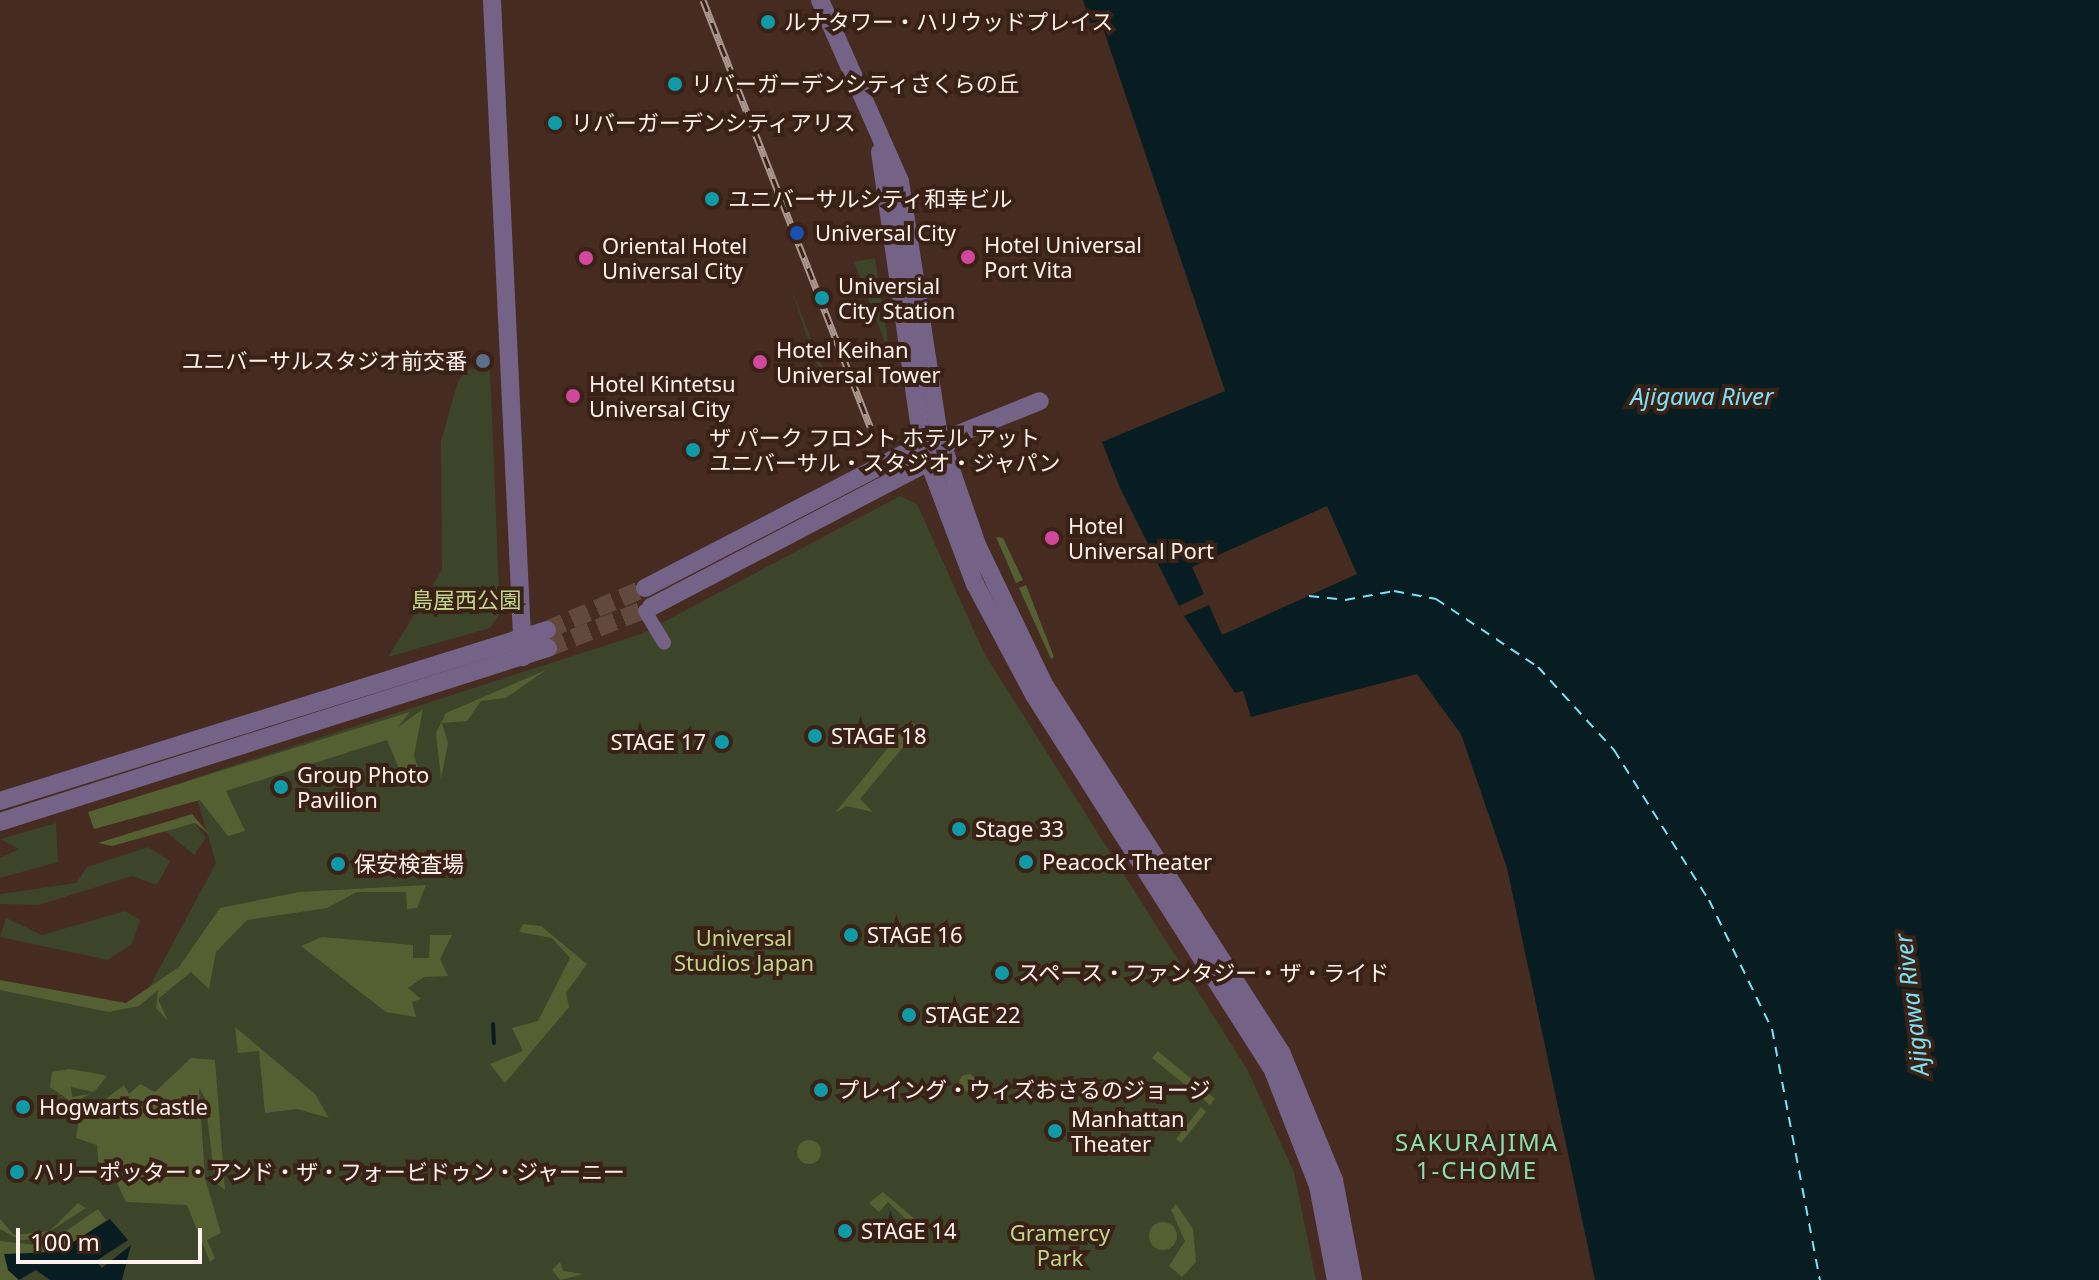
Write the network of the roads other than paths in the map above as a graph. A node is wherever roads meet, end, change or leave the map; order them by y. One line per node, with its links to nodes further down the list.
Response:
1 (492, 0): 10 (street)
2 (820, 0): 4 (street)
3 (1040, 401): 4 (street)
4 (941, 441): 5 (street); 6 (street); 14 (street)
5 (927, 463): 7 (street); 13 (street)
6 (645, 588)
7 (648, 609): 9 (street)
8 (547, 639): 10 (street)
9 (664, 643)
10 (521, 648): 11 (street); 12 (street)
11 (0, 801)
12 (0, 822)
13 (1336, 1280)
14 (1353, 1280)

